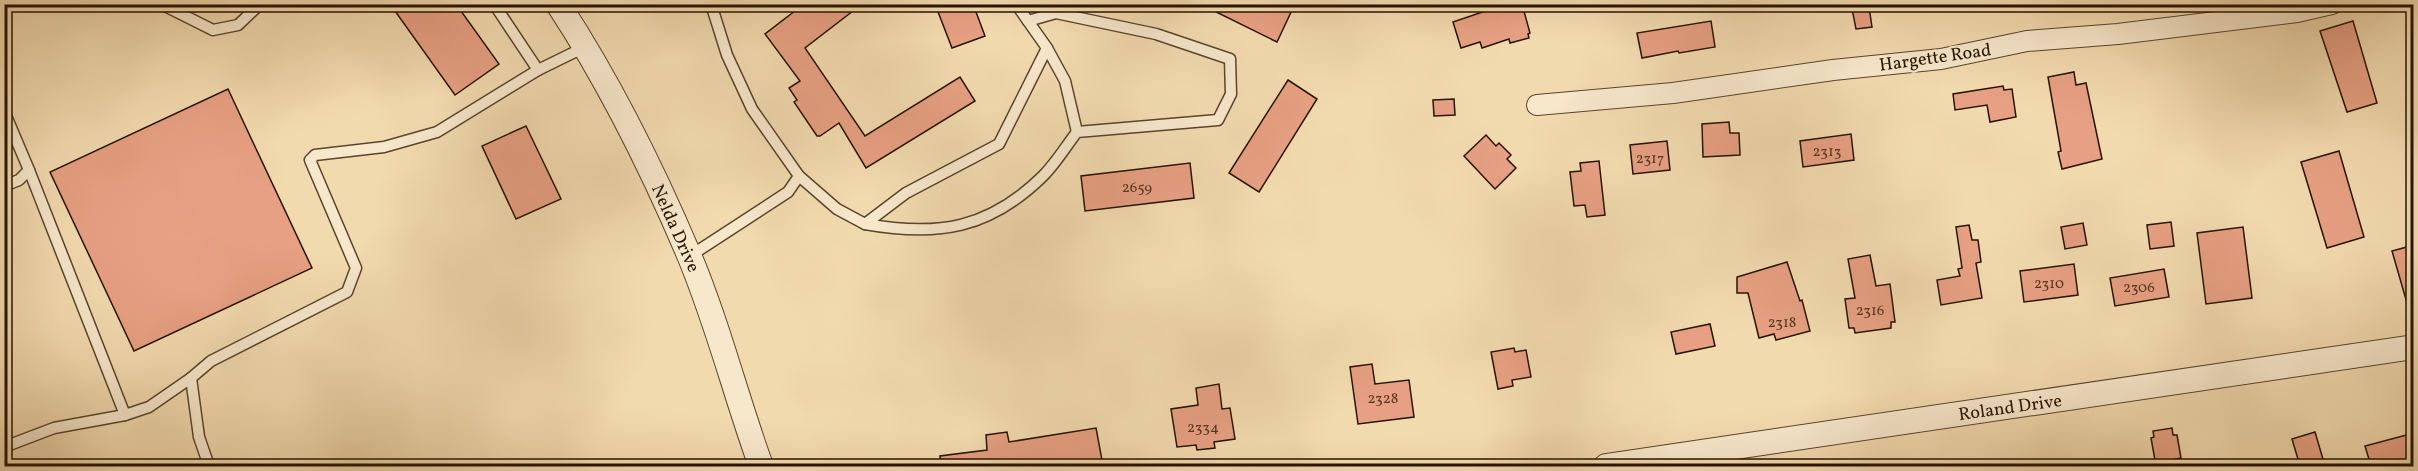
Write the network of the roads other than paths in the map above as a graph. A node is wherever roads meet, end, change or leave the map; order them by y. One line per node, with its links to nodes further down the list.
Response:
1 (161, 4): 2 (lane)
2 (260, 4)
3 (494, 4): 11 (lane)
4 (558, 4): 9 (street, Nelda Drive)
5 (711, 4): 16 (lane)
6 (1016, 4): 8 (lane)
7 (2332, 4): 12 (street, Hargette Road)
8 (1028, 21): 10 (lane); 14 (lane)
9 (585, 47): 11 (lane); 19 (street, Nelda Drive)
10 (1047, 48): 14 (lane); 18 (lane)
11 (538, 70): 21 (lane)
12 (1537, 105)
13 (4, 111): 15 (lane)
14 (1077, 132): 18 (lane)
15 (29, 170): 17 (lane); 22 (lane)
16 (799, 176): 18 (lane); 19 (lane)
17 (4, 186)
18 (866, 224)
19 (689, 256): 26 (street, Nelda Drive)
20 (2414, 347): 24 (street, Roland Drive)
21 (192, 378): 22 (lane); 25 (lane)
22 (125, 415): 23 (lane)
23 (4, 447)
24 (1712, 459): 27 (street, Roland Drive)
25 (209, 466)
26 (761, 466)
27 (1606, 466)

